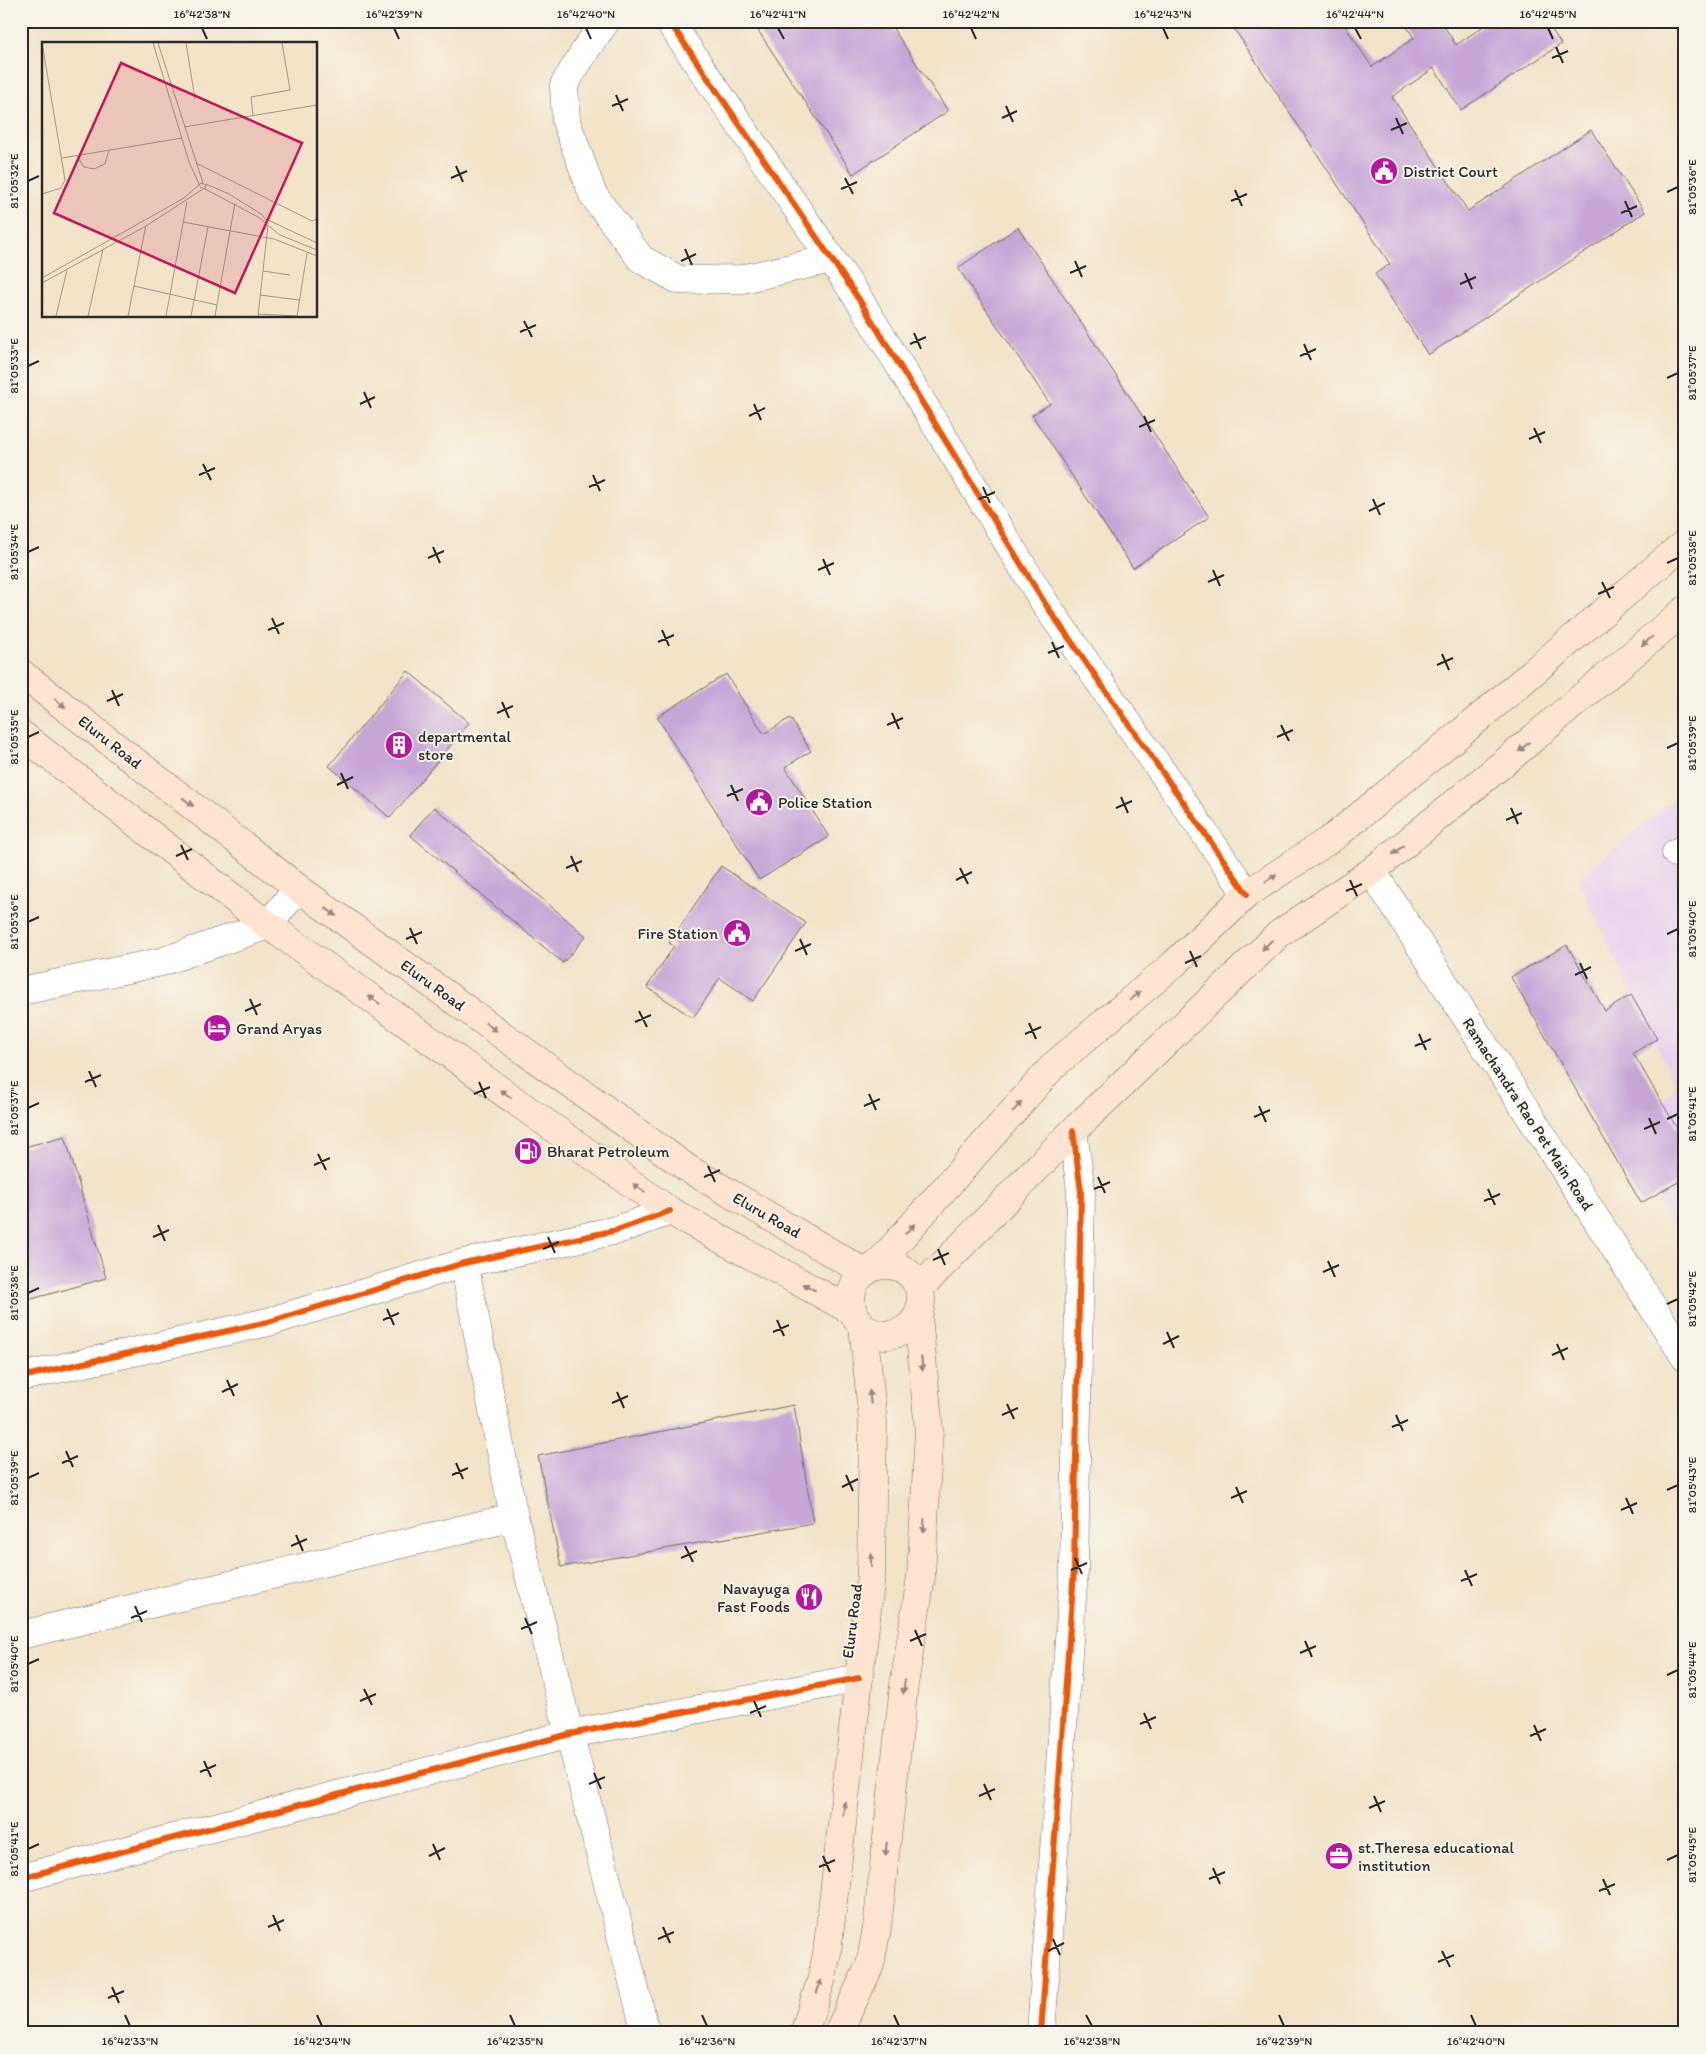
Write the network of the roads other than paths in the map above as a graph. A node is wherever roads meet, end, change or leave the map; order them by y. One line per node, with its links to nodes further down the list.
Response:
1 (606, 21): 3 (street)
2 (669, 21): 3 (street)
3 (831, 259): 10 (street)
4 (1685, 543): 10 (main road, one-way to 4)
5 (1685, 610): 8 (main road, one-way to 8)
6 (21, 673): 9 (main road, Eluru Road, one-way to 9)
7 (21, 734): 11 (main road)
8 (1372, 871): 13 (main road, one-way to 13); 20 (street, Ramachandra Rao Pet Main Road)
9 (298, 888): 11 (street); 16 (main road, Eluru Road, one-way to 16)
10 (1247, 894): 16 (main road, one-way to 10)
11 (268, 925): 12 (street); 14 (main road, one-way to 11)
12 (21, 991)
13 (1073, 1131): 17 (main road); 32 (street)
14 (670, 1211): 15 (street); 19 (main road, one-way to 14)
15 (464, 1263): 21 (street); 22 (street)
16 (870, 1268): 17 (main road, Eluru Road); 19 (main road, Eluru Road)
17 (920, 1288): 18 (main road)
18 (918, 1316): 19 (main road); 28 (main road, one-way to 28)
19 (858, 1319): 24 (main road, Eluru Road, one-way to 19)
20 (1685, 1357)
21 (21, 1376)
22 (514, 1517): 23 (street); 25 (street)
23 (21, 1635)
24 (859, 1678): 25 (street); 27 (main road, Eluru Road, one-way to 24)
25 (570, 1734): 26 (street); 29 (street)
26 (21, 1878)
27 (827, 1952): 28 (main road); 30 (main road, Eluru Road, one-way to 27)
28 (870, 1965): 31 (main road)
29 (646, 2033)
30 (804, 2033)
31 (838, 2033)
32 (1041, 2033)

